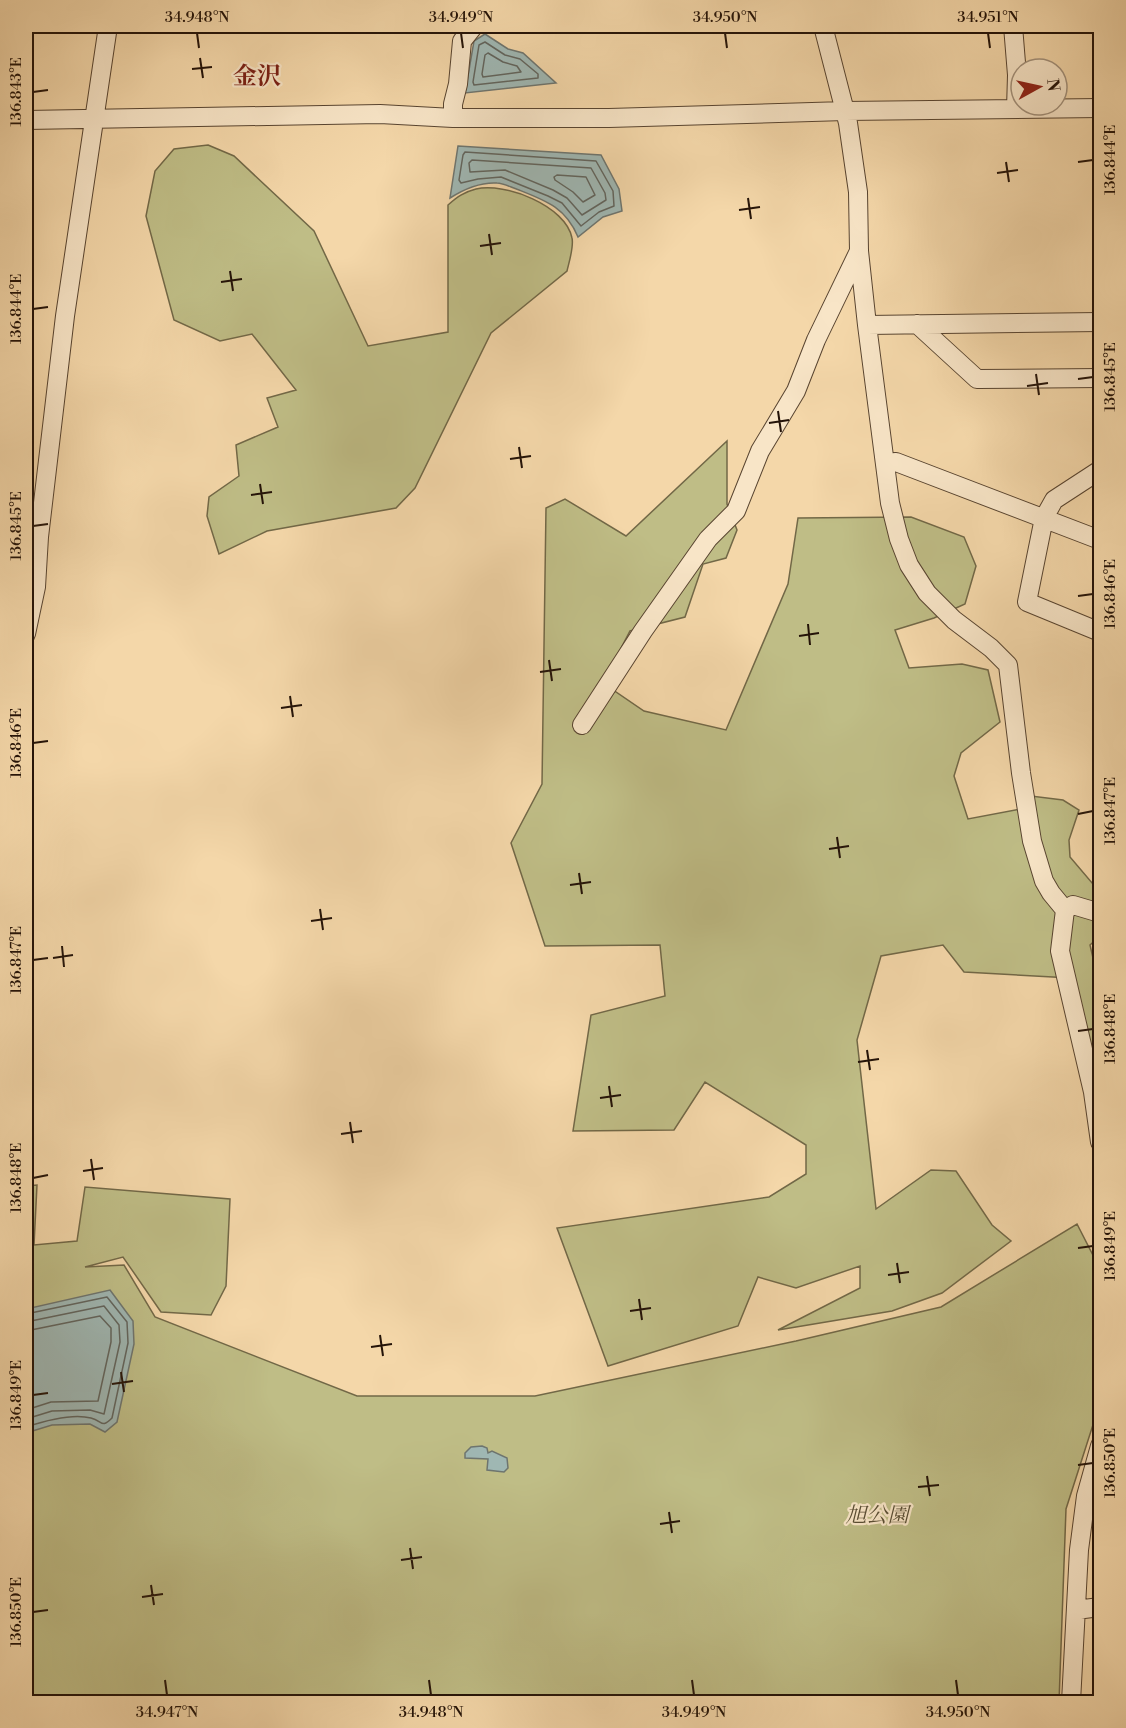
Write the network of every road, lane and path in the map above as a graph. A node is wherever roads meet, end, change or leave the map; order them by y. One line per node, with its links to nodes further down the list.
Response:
1 (108, 26): 11 (street)
2 (474, 26): 10 (street)
3 (823, 26): 9 (street)
4 (1013, 26): 5 (street)
5 (1016, 57)
6 (1069, 108): 7 (street)
7 (1101, 108)
8 (1009, 109): 9 (street)
9 (845, 111): 10 (street); 13 (street)
10 (456, 118): 11 (street)
11 (94, 119): 12 (street); 23 (street)
12 (26, 120)
13 (859, 251): 16 (street); 24 (street)
14 (1101, 322): 15 (street)
15 (917, 324): 16 (street); 17 (street)
16 (867, 325): 18 (street)
17 (1101, 378)
18 (886, 463): 20 (street); 25 (street)
19 (1101, 470): 20 (street)
20 (1044, 518): 21 (street); 22 (street)
21 (1101, 540)
22 (1101, 632)
23 (26, 634)
24 (582, 724)
25 (1065, 910): 26 (street); 27 (street)
26 (1101, 913)
27 (1101, 1142)
28 (1101, 1446): 30 (street)
29 (1101, 1607): 30 (street)
30 (1076, 1610): 31 (street)
31 (1071, 1702)

